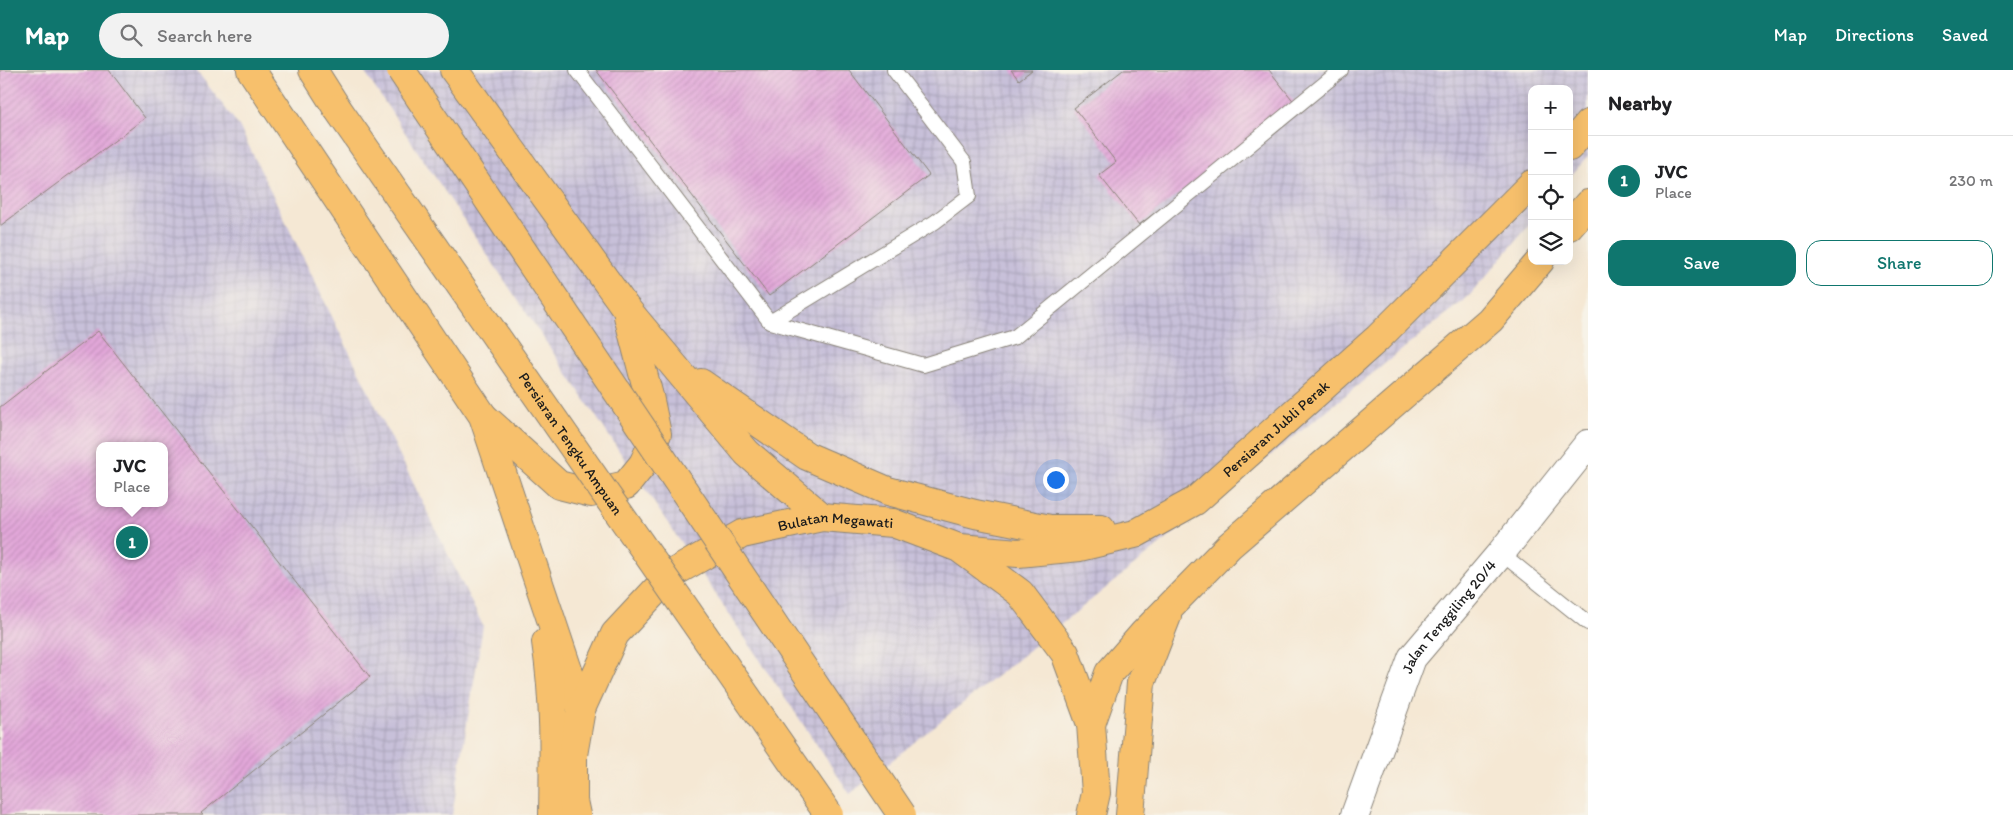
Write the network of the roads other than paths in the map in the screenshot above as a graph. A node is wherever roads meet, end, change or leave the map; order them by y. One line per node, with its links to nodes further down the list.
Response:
1 (251, 70): 17 (main road)
2 (313, 70): 30 (main road, Persiaran Tengku Ampuan, bridge)
3 (401, 70): 31 (main road, bridge)
4 (454, 70): 14 (main road)
5 (576, 70): 15 (lane)
6 (894, 70): 15 (lane)
7 (1341, 70): 15 (lane)
8 (1588, 124): 9 (main road)
9 (1573, 142)
10 (1528, 188): 20 (main road, Persiaran Jubli Perak)
11 (1588, 204): 12 (main road)
12 (1573, 221)
13 (1537, 265): 24 (main road)
14 (625, 307): 16 (main road); 17 (main road)
15 (770, 322)
16 (673, 364): 19 (main road); 20 (main road)
17 (483, 416): 23 (main road)
18 (1588, 444): 22 (street, Jalan Tenggiling 20/4)
19 (822, 517): 21 (main road, Bulatan Megawati); 26 (main road, Bulatan Megawati)
20 (1159, 521): 21 (main road, Persiaran Jubli Perak)
21 (959, 548): 27 (main road, Bulatan Megawati)
22 (1501, 553): 25 (lane); 34 (street, Jalan Tenggiling 20/4)
23 (535, 572): 26 (main road); 28 (main road)
24 (1172, 605): 27 (main road); 33 (main road)
25 (1588, 623)
26 (581, 709): 29 (main road, Bulatan Megawati)
27 (1091, 724): 32 (main road, Bulatan Megawati)
28 (553, 815)
29 (576, 815)
30 (829, 815)
31 (902, 815)
32 (1091, 815)
33 (1130, 815)
34 (1355, 815)

